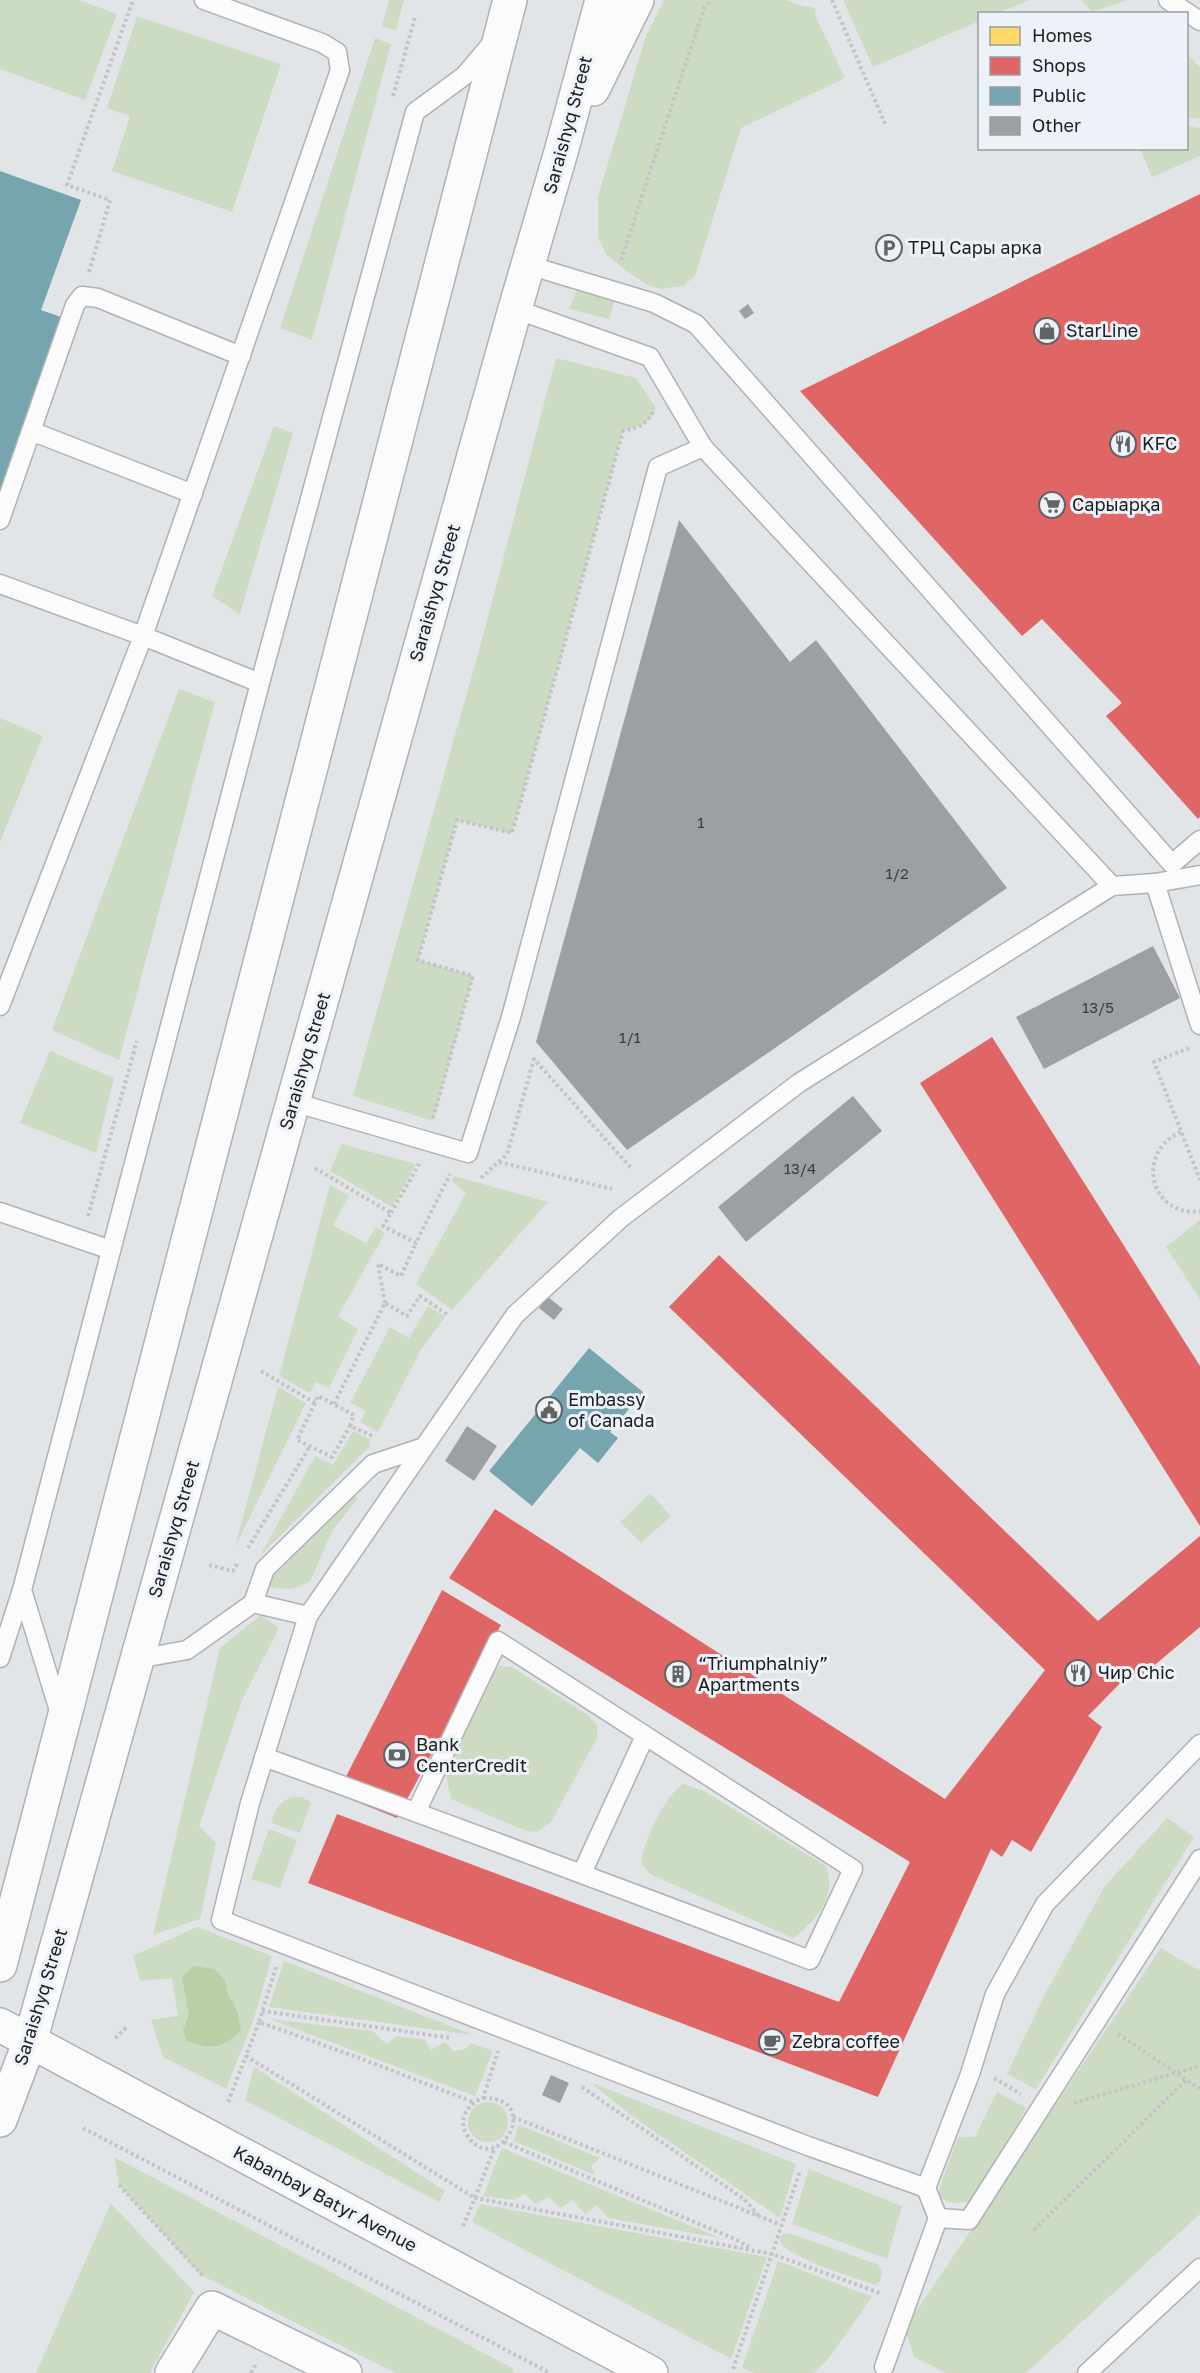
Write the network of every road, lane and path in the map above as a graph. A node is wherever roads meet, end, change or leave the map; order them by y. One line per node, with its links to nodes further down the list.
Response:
1 (133, 0): 16 (path)
2 (204, 0): 18 (lane)
3 (494, 0): 11 (main road)
4 (510, 0): 11 (main road)
5 (602, 0): 13 (main road, Saraishyq Street)
6 (637, 0): 13 (main road)
7 (712, 0): 14 (path)
8 (832, 0): 12 (path)
9 (1168, 0): 10 (lane)
10 (1186, 12)
11 (501, 33): 26 (lane); 67 (main road)
12 (886, 126)
13 (561, 152): 15 (main road, Saraishyq Street)
14 (621, 260)
15 (528, 265): 17 (main road, Saraishyq Street); 27 (lane)
16 (82, 296): 18 (lane); 20 (lane)
17 (515, 309): 21 (lane); 34 (main road, Saraishyq Street)
18 (241, 356): 22 (lane)
19 (656, 408): 35 (path)
20 (31, 431): 22 (lane); 23 (lane)
21 (703, 447): 30 (lane); 34 (lane)
22 (193, 494): 25 (lane)
23 (0, 520)
24 (0, 584): 25 (lane)
25 (143, 636): 26 (lane); 31 (lane)
26 (260, 683): 49 (lane)
27 (1200, 840)
28 (1200, 875): 29 (lane)
29 (1155, 883): 30 (lane); 32 (lane)
30 (1113, 886): 57 (lane)
31 (0, 1006)
32 (1200, 1025)
33 (1191, 1047): 36 (path)
34 (293, 1102): 66 (main road, Saraishyq Street)
35 (433, 1121)
36 (1181, 1132): 43 (path); 45 (path)
37 (421, 1161): 47 (path)
38 (498, 1162): 40 (path); 42 (path); 44 (path)
39 (315, 1168): 47 (path)
40 (632, 1169)
41 (452, 1170): 48 (path)
42 (481, 1178)
43 (1200, 1180)
44 (612, 1189)
45 (1200, 1211)
46 (0, 1212): 49 (lane)
47 (391, 1213): 48 (path)
48 (416, 1243): 50 (path)
49 (111, 1250): 62 (lane)
50 (385, 1303): 51 (path); 54 (path)
51 (448, 1315)
52 (261, 1371): 53 (path)
53 (315, 1403): 54 (path); 56 (path)
54 (334, 1404): 55 (path)
55 (350, 1426): 56 (path); 58 (path)
56 (310, 1446): 59 (path)
57 (424, 1447): 58 (lane); 64 (lane)
58 (379, 1462): 63 (lane)
59 (245, 1552)
60 (239, 1562): 61 (path)
61 (209, 1565)
62 (22, 1590): 65 (lane); 67 (lane)
63 (254, 1603): 64 (lane); 66 (lane)
64 (308, 1616): 70 (lane)
65 (0, 1658)
66 (137, 1659): 83 (main road, Saraishyq Street)
67 (62, 1721): 75 (main road)
68 (645, 1736): 71 (lane); 73 (lane); 73 (lane)
69 (1200, 1744): 100 (lane)
70 (264, 1757): 71 (lane); 74 (lane)
71 (416, 1812): 73 (lane)
72 (1200, 1859): 103 (lane)
73 (582, 1873)
74 (283, 1943): 76 (path); 98 (lane)
75 (0, 1965)
76 (262, 2011): 77 (path); 82 (path)
77 (259, 2022): 87 (path); 93 (path)
78 (0, 2025): 83 (main road, Kabanbay Batyr Avenue)
79 (128, 2026): 81 (path)
80 (1117, 2034): 88 (path)
81 (115, 2038)
82 (460, 2039)
83 (30, 2041): 95 (main road, Saraishyq Street); 111 (main road, Kabanbay Batyr Avenue)
84 (490, 2046): 85 (path)
85 (498, 2050): 86 (path); 91 (path)
86 (508, 2054)
87 (246, 2056): 92 (path); 101 (path)
88 (1186, 2080): 90 (path); 106 (path)
89 (577, 2081): 102 (path)
90 (1200, 2089)
91 (483, 2098): 93 (path); 94 (path)
92 (228, 2102)
93 (474, 2102): 99 (path)
94 (513, 2117): 97 (path); 102 (path)
95 (0, 2120)
96 (83, 2128): 116 (path)
97 (504, 2142): 99 (path); 107 (path)
98 (808, 2146): 100 (lane); 104 (path)
99 (495, 2147): 101 (path)
100 (926, 2188): 103 (lane)
101 (475, 2198): 105 (path); 107 (path)
102 (760, 2217): 104 (path)
103 (939, 2218): 113 (lane)
104 (781, 2225): 108 (path)
105 (463, 2226)
106 (1034, 2230)
107 (753, 2250): 108 (path)
108 (772, 2253): 110 (path); 112 (path)
109 (1200, 2268): 118 (lane)
110 (880, 2293)
111 (618, 2363): 117 (main road, Kabanbay Batyr Avenue)
112 (733, 2369)
113 (886, 2371)
114 (172, 2373): 115 (main road)
115 (345, 2373)
116 (550, 2373)
117 (651, 2373)
118 (1086, 2373)

